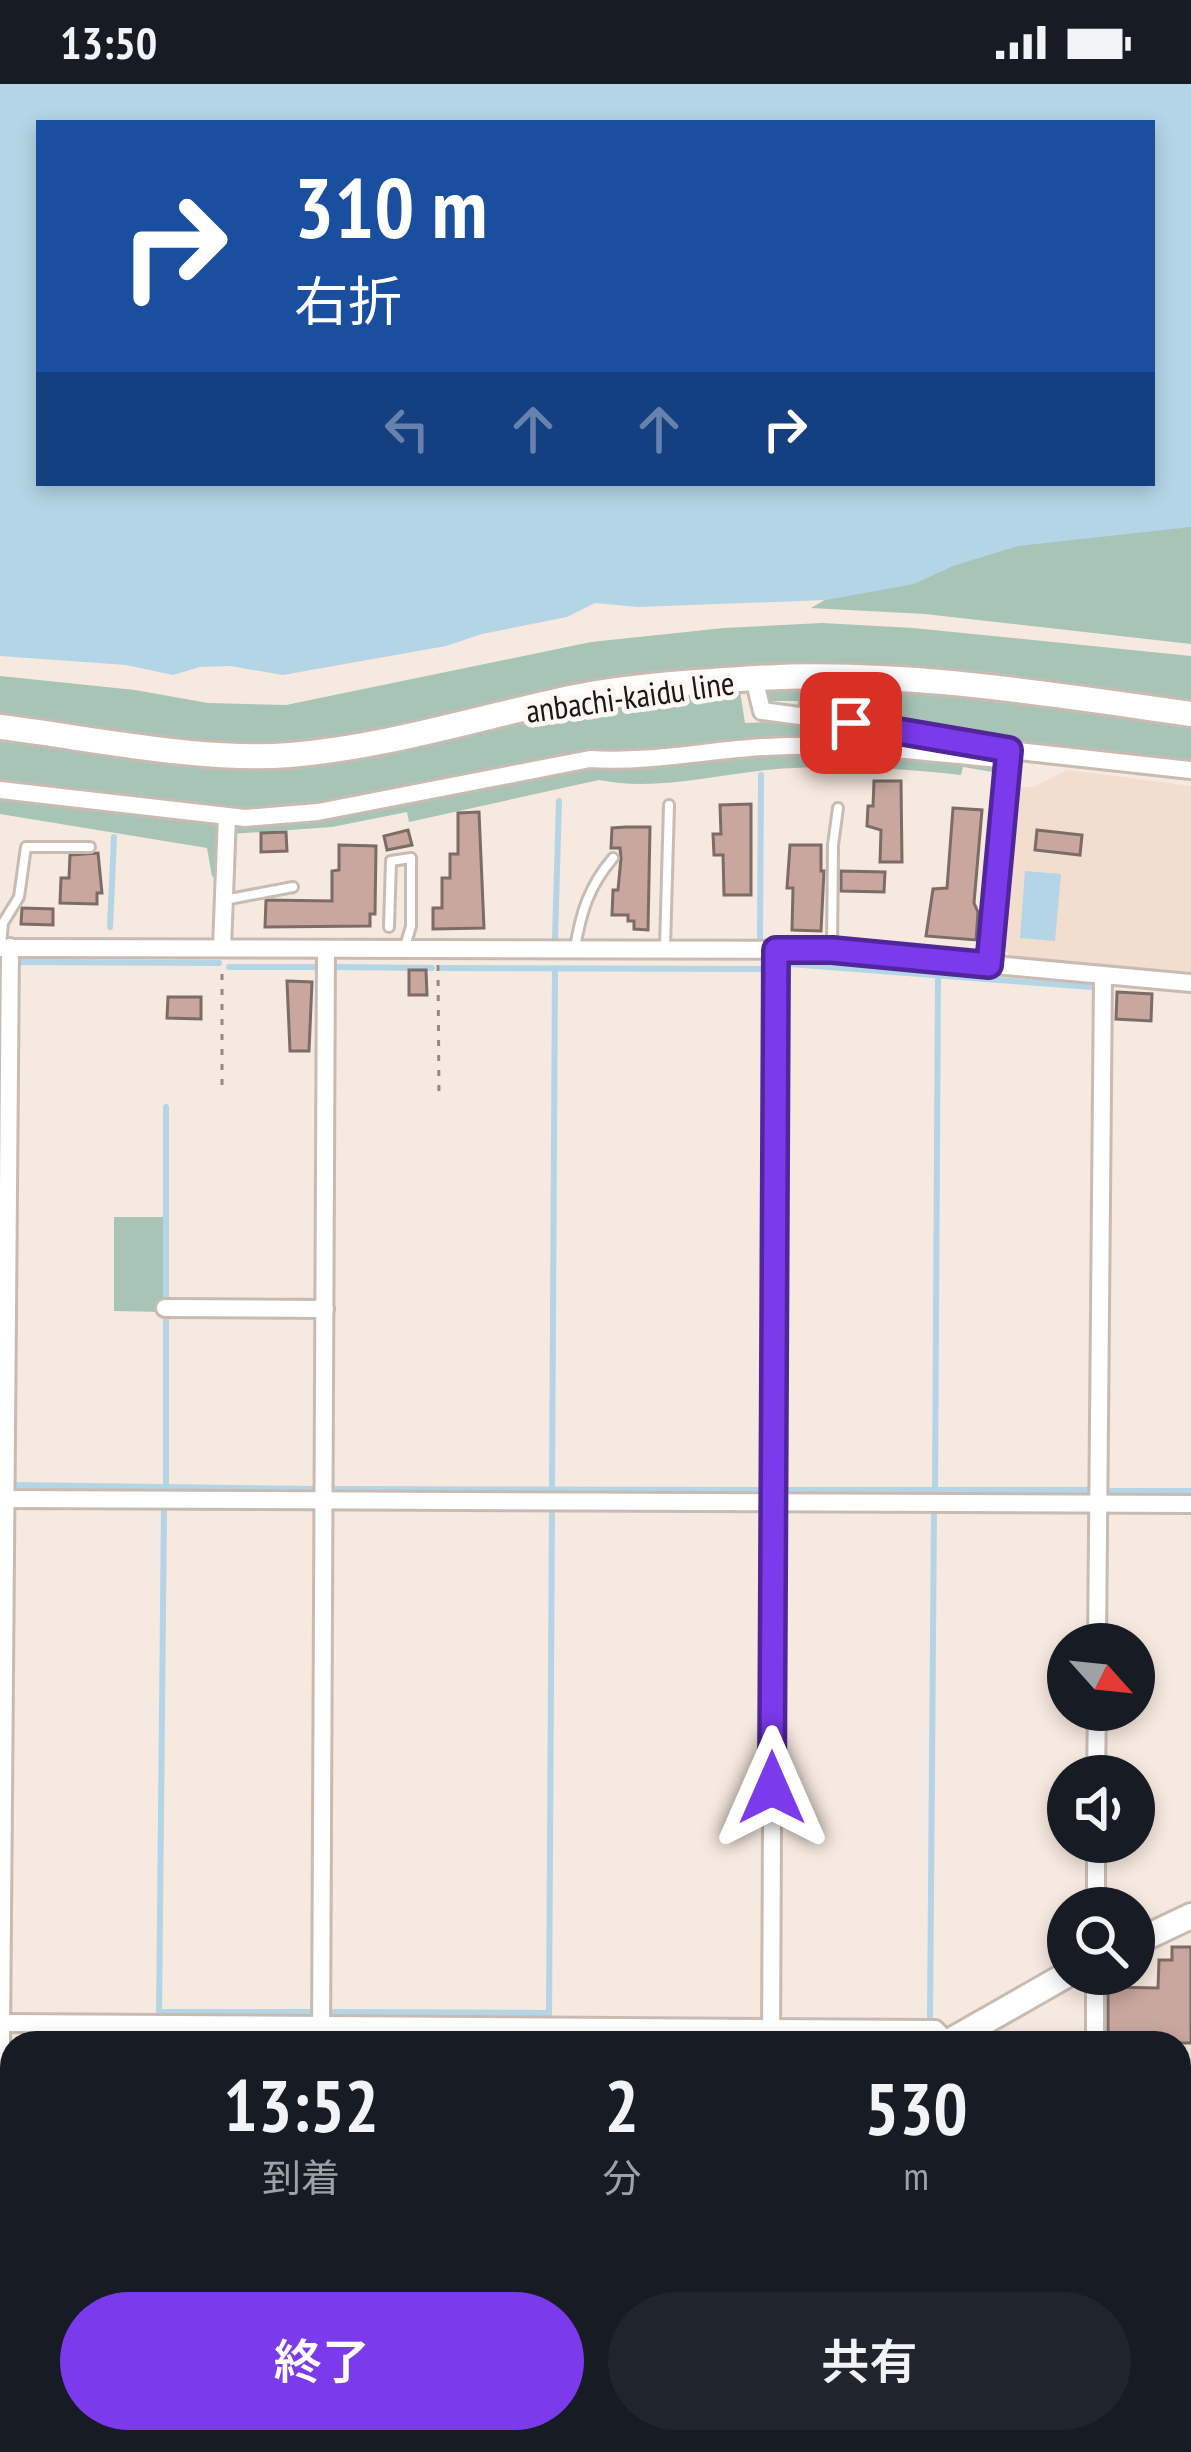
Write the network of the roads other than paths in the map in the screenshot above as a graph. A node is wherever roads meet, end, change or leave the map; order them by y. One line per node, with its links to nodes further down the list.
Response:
1 (754, 678): 2 (main road, anbachi-kaidu line); 3 (main road, anbachi-kaidu line); 4 (street)
2 (1191, 714)
3 (0, 727)
4 (1009, 755): 5 (street); 9 (street); 23 (street)
5 (1191, 770)
6 (0, 790): 9 (street)
7 (669, 805): 18 (lane)
8 (838, 808): 20 (lane)
9 (226, 816): 13 (street)
10 (90, 847): 15 (lane)
11 (613, 858): 22 (lane)
12 (293, 887): 13 (lane)
13 (224, 900): 16 (street)
14 (389, 927): 21 (lane)
15 (3, 948): 16 (street); 28 (street)
16 (222, 948): 17 (street)
17 (326, 950): 21 (street); 27 (street)
18 (664, 950): 19 (street); 22 (street)
19 (776, 950): 20 (street); 30 (street)
20 (832, 950): 23 (street)
21 (403, 951): 22 (street)
22 (574, 951)
23 (989, 965): 24 (street)
24 (1103, 977): 25 (street); 31 (street)
25 (1191, 983)
26 (165, 1308): 27 (street)
27 (326, 1309): 29 (street)
28 (2, 1499): 29 (street); 38 (street)
29 (324, 1499): 30 (street); 41 (street)
30 (773, 1502): 31 (street); 42 (street)
31 (1098, 1504): 32 (street); 33 (street)
32 (1191, 1504)
33 (1097, 1623)
34 (1191, 1916): 35 (main road)
35 (1155, 1933)
36 (1047, 1986): 45 (main road)
37 (1095, 1995): 46 (street)
38 (4, 2023): 39 (street); 40 (street)
39 (4, 2031)
40 (235, 2031)
41 (321, 2031)
42 (771, 2031)
43 (893, 2031): 44 (street)
44 (935, 2031)
45 (969, 2031)
46 (1095, 2031)
47 (0, 2396): 48 (street)
48 (0, 2452)

